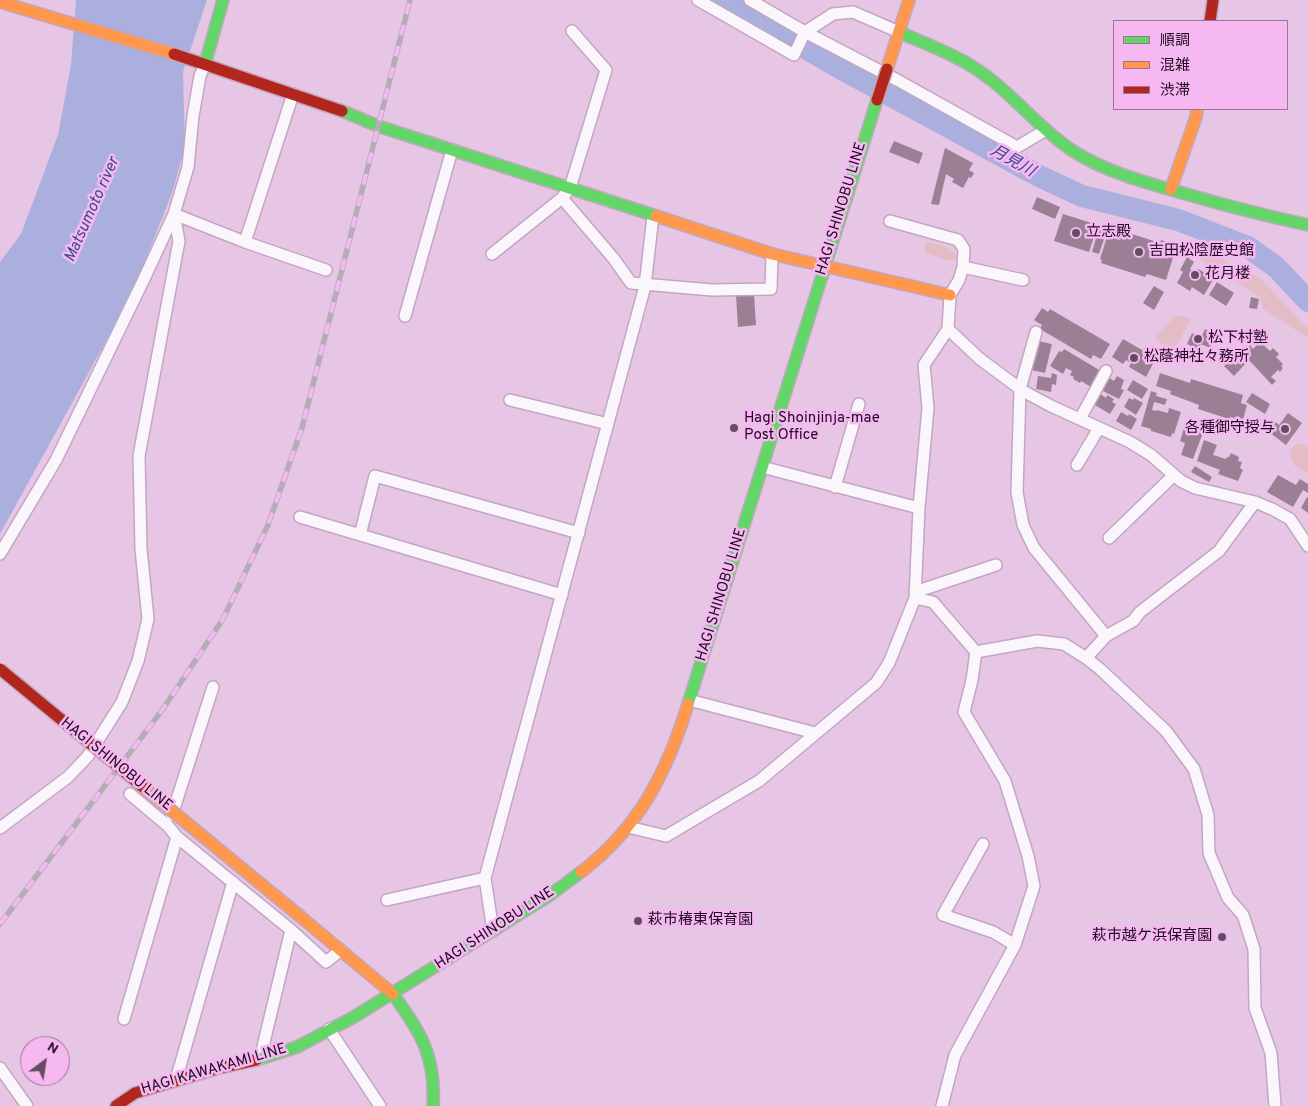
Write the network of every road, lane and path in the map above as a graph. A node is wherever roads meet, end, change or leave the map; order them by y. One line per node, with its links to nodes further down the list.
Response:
1 (223, 0): 11 (main road)
2 (698, 0): 9 (street)
3 (750, 0): 9 (street)
4 (909, 0): 10 (main road)
5 (1213, 0): 7 (main road)
6 (0, 2): 11 (main road)
7 (1210, 20)
8 (572, 30): 16 (street)
9 (804, 32): 10 (street); 14 (street)
10 (899, 32): 14 (main road); 26 (main road, HAGI SHINOBU LINE, bridge)
11 (199, 62): 12 (main road); 19 (street)
12 (293, 94): 15 (main road); 23 (street)
13 (1197, 110): 17 (main road)
14 (1046, 130): 17 (main road)
15 (452, 150): 16 (main road); 32 (street)
16 (570, 188): 18 (street); 20 (main road)
17 (1171, 189): 22 (main road)
18 (562, 198): 24 (street); 30 (street)
19 (174, 214): 23 (street); 53 (street); 67 (street)
20 (653, 216): 25 (main road); 30 (street)
21 (890, 221): 27 (street)
22 (1308, 225)
23 (245, 242): 28 (street)
24 (492, 254)
25 (772, 254): 26 (main road); 30 (street)
26 (824, 267): 31 (main road); 43 (main road, HAGI SHINOBU LINE)
27 (963, 267): 29 (street); 31 (street)
28 (326, 270)
29 (1023, 280)
30 (645, 286): 40 (street)
31 (950, 295): 33 (street)
32 (404, 316)
33 (948, 329): 36 (street); 47 (street)
34 (1036, 332): 36 (street)
35 (1106, 370): 39 (street)
36 (1020, 389): 39 (street); 57 (street)
37 (510, 400): 40 (street)
38 (858, 404): 45 (street)
39 (1080, 419): 41 (street)
40 (608, 424): 49 (street)
41 (1099, 428): 42 (street); 44 (street)
42 (1077, 465)
43 (762, 467): 45 (street); 62 (main road, HAGI SHINOBU LINE)
44 (1174, 475): 46 (street); 51 (street)
45 (835, 487): 47 (street)
46 (1255, 502): 52 (street); 57 (street)
47 (919, 508): 56 (street)
48 (300, 517): 50 (street)
49 (579, 533): 50 (street); 55 (street)
50 (360, 535): 55 (street)
51 (1109, 538)
52 (1308, 546)
53 (0, 554)
54 (996, 565): 56 (street)
55 (562, 595): 70 (street)
56 (915, 595): 58 (street); 63 (street)
57 (1106, 636): 59 (street)
58 (976, 652): 59 (street); 75 (street)
59 (1086, 658): 88 (street)
60 (0, 669): 76 (main road, HAGI SHINOBU LINE, bridge)
61 (213, 688): 65 (street)
62 (689, 700): 63 (street); 66 (main road, HAGI SHINOBU LINE)
63 (815, 733): 66 (street)
64 (130, 794): 65 (street)
65 (168, 826): 68 (street)
66 (628, 827): 74 (main road, HAGI SHINOBU LINE)
67 (0, 828)
68 (177, 837): 71 (street); 78 (street)
69 (983, 844): 75 (street)
70 (485, 878): 72 (street); 74 (street)
71 (233, 882): 73 (street); 82 (street)
72 (386, 900)
73 (291, 930): 76 (street); 80 (street)
74 (493, 932): 77 (main road, HAGI SHINOBU LINE)
75 (1015, 945): 87 (street)
76 (341, 950): 77 (main road, HAGI SHINOBU LINE)
77 (393, 994): 79 (main road, HAGI KAWAKAMI LINE); 86 (main road)
78 (124, 1019)
79 (329, 1029): 80 (main road, HAGI KAWAKAMI LINE); 85 (street)
80 (260, 1059): 82 (main road, HAGI KAWAKAMI LINE)
81 (0, 1068): 83 (street)
82 (176, 1080): 84 (main road, HAGI KAWAKAMI LINE)
83 (27, 1106)
84 (116, 1106)
85 (380, 1106)
86 (432, 1106)
87 (942, 1106)
88 (1275, 1106)

